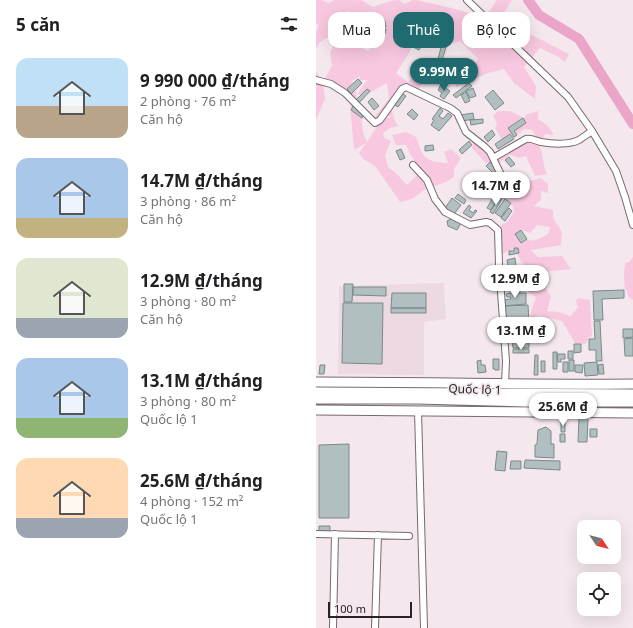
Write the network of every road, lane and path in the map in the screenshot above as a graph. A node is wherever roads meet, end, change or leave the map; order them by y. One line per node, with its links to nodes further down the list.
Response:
1 (467, 0): 3 (street)
2 (316, 80): 4 (street)
3 (592, 131): 4 (street); 7 (street)
4 (492, 158): 6 (street)
5 (413, 165): 10 (street)
6 (505, 183)
7 (633, 224)
8 (316, 382): 9 (highway, Quốc lộ 1)
9 (475, 383): 10 (highway, Quốc lộ 1); 14 (highway)
10 (505, 384): 11 (highway, Quốc lộ 1)
11 (633, 384)
12 (316, 392): 14 (highway, Quốc lộ 1)
13 (633, 394): 14 (highway, Quốc lộ 1)
14 (475, 397): 16 (highway, Quốc lộ 1); 17 (highway, Quốc lộ 1); 21 (highway)
15 (316, 399): 16 (highway, Quốc lộ 1)
16 (356, 399): 19 (highway)
17 (633, 402)
18 (316, 410): 19 (highway, Quốc lộ 1)
19 (356, 410): 20 (highway, Quốc lộ 1)
20 (418, 411): 21 (highway, Quốc lộ 1); 29 (street)
21 (475, 411): 22 (highway, Quốc lộ 1)
22 (633, 412)
23 (316, 534): 24 (street)
24 (335, 534): 25 (street); 27 (street)
25 (378, 535): 26 (street); 28 (street)
26 (409, 536)
27 (333, 628)
28 (375, 628)
29 (424, 628)

